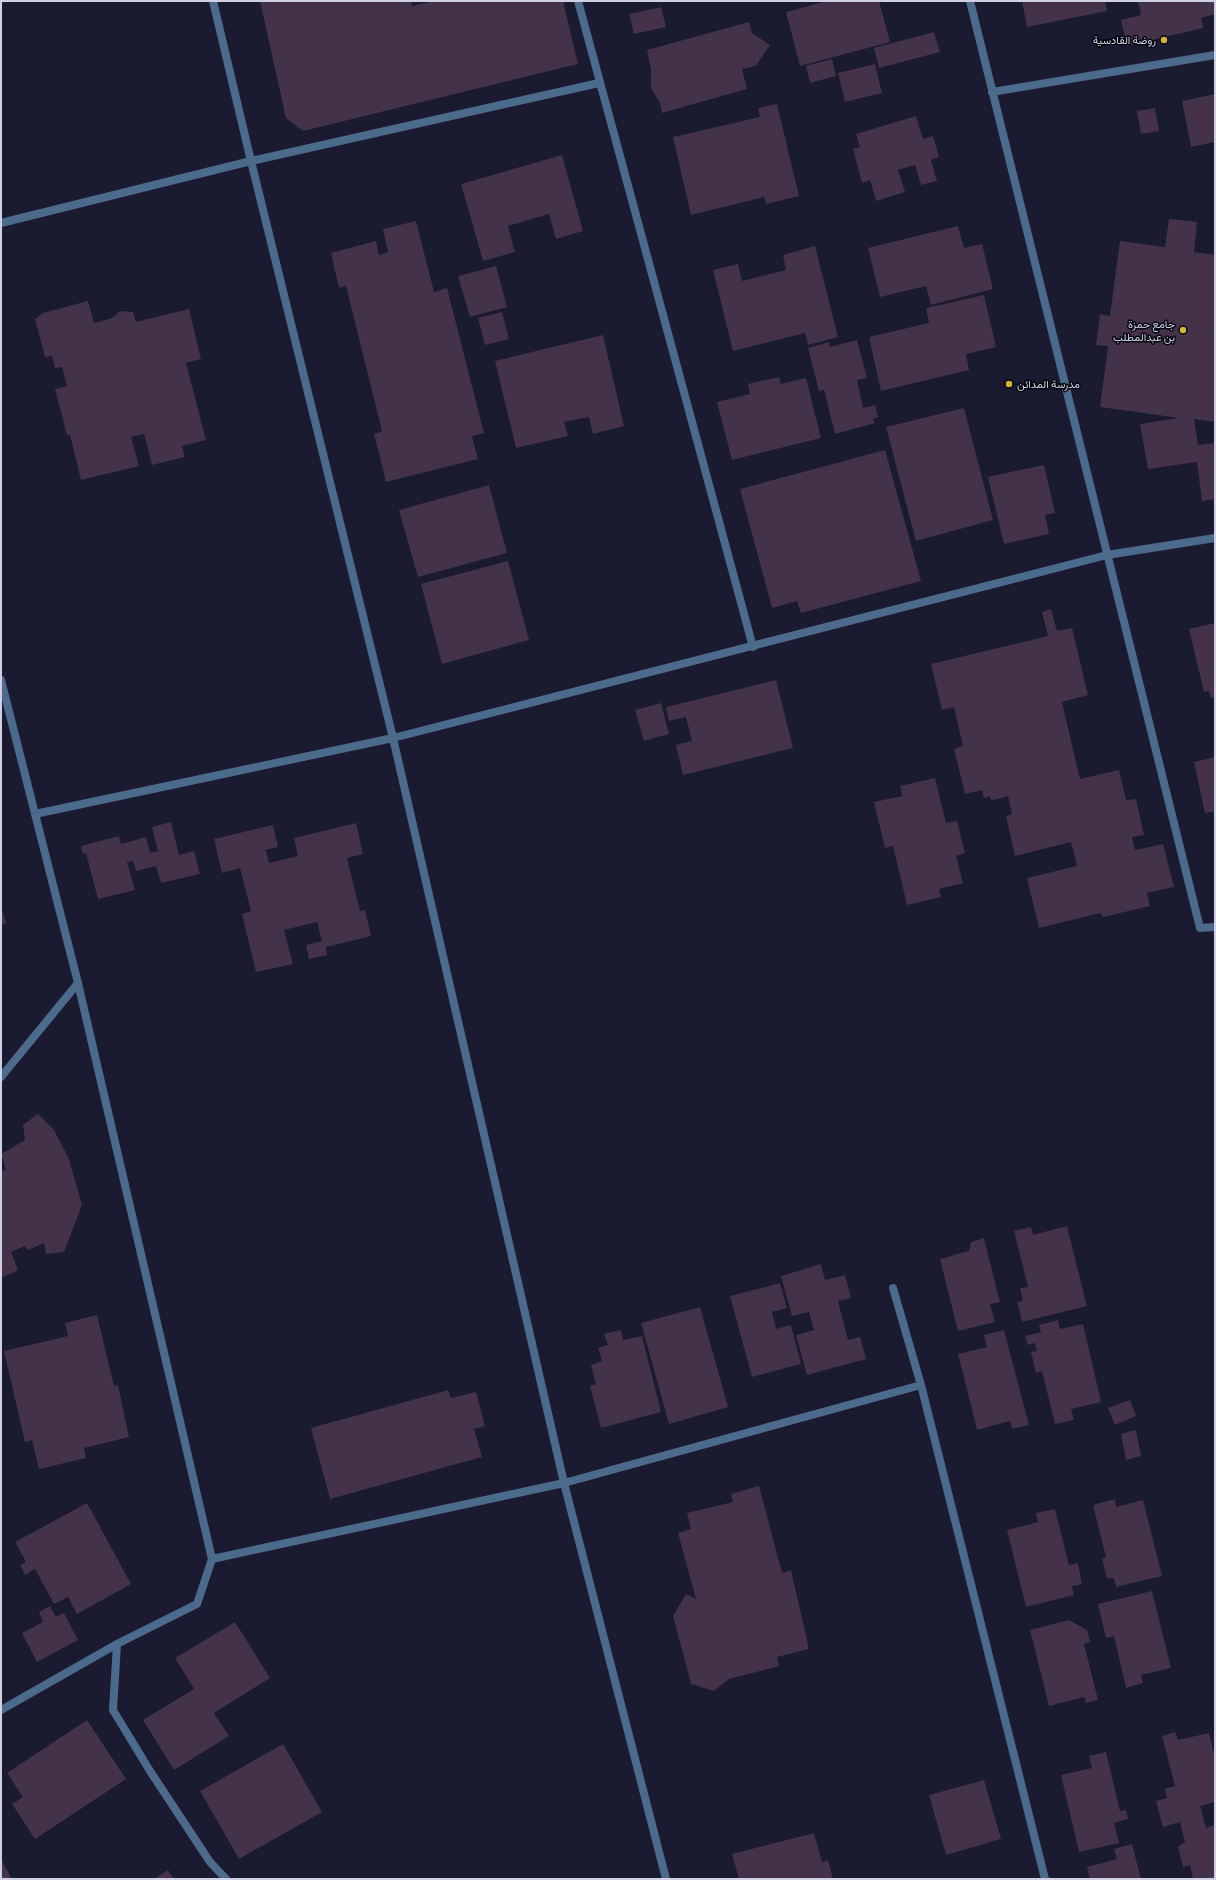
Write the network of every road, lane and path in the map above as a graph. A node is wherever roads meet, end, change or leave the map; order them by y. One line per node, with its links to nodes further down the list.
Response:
1 (213, 1): 7 (street)
2 (578, 1): 5 (street)
3 (970, 1): 6 (street)
4 (1215, 56): 6 (street)
5 (599, 83): 7 (street); 11 (street)
6 (992, 92): 10 (street)
7 (251, 161): 8 (street); 13 (street)
8 (1, 223)
9 (1215, 538): 10 (street)
10 (1107, 555): 11 (street); 15 (street)
11 (753, 647): 13 (street)
12 (1, 680): 14 (street)
13 (393, 738): 14 (street); 20 (street)
14 (35, 814): 16 (street)
15 (1215, 926)
16 (78, 983): 17 (street); 21 (street)
17 (1, 1077)
18 (893, 1288): 19 (street)
19 (921, 1385): 20 (street); 26 (street)
20 (564, 1483): 21 (street); 25 (street)
21 (212, 1559): 22 (street)
22 (117, 1644): 23 (street); 24 (street)
23 (1, 1710)
24 (226, 1879)
25 (666, 1879)
26 (1045, 1879)

